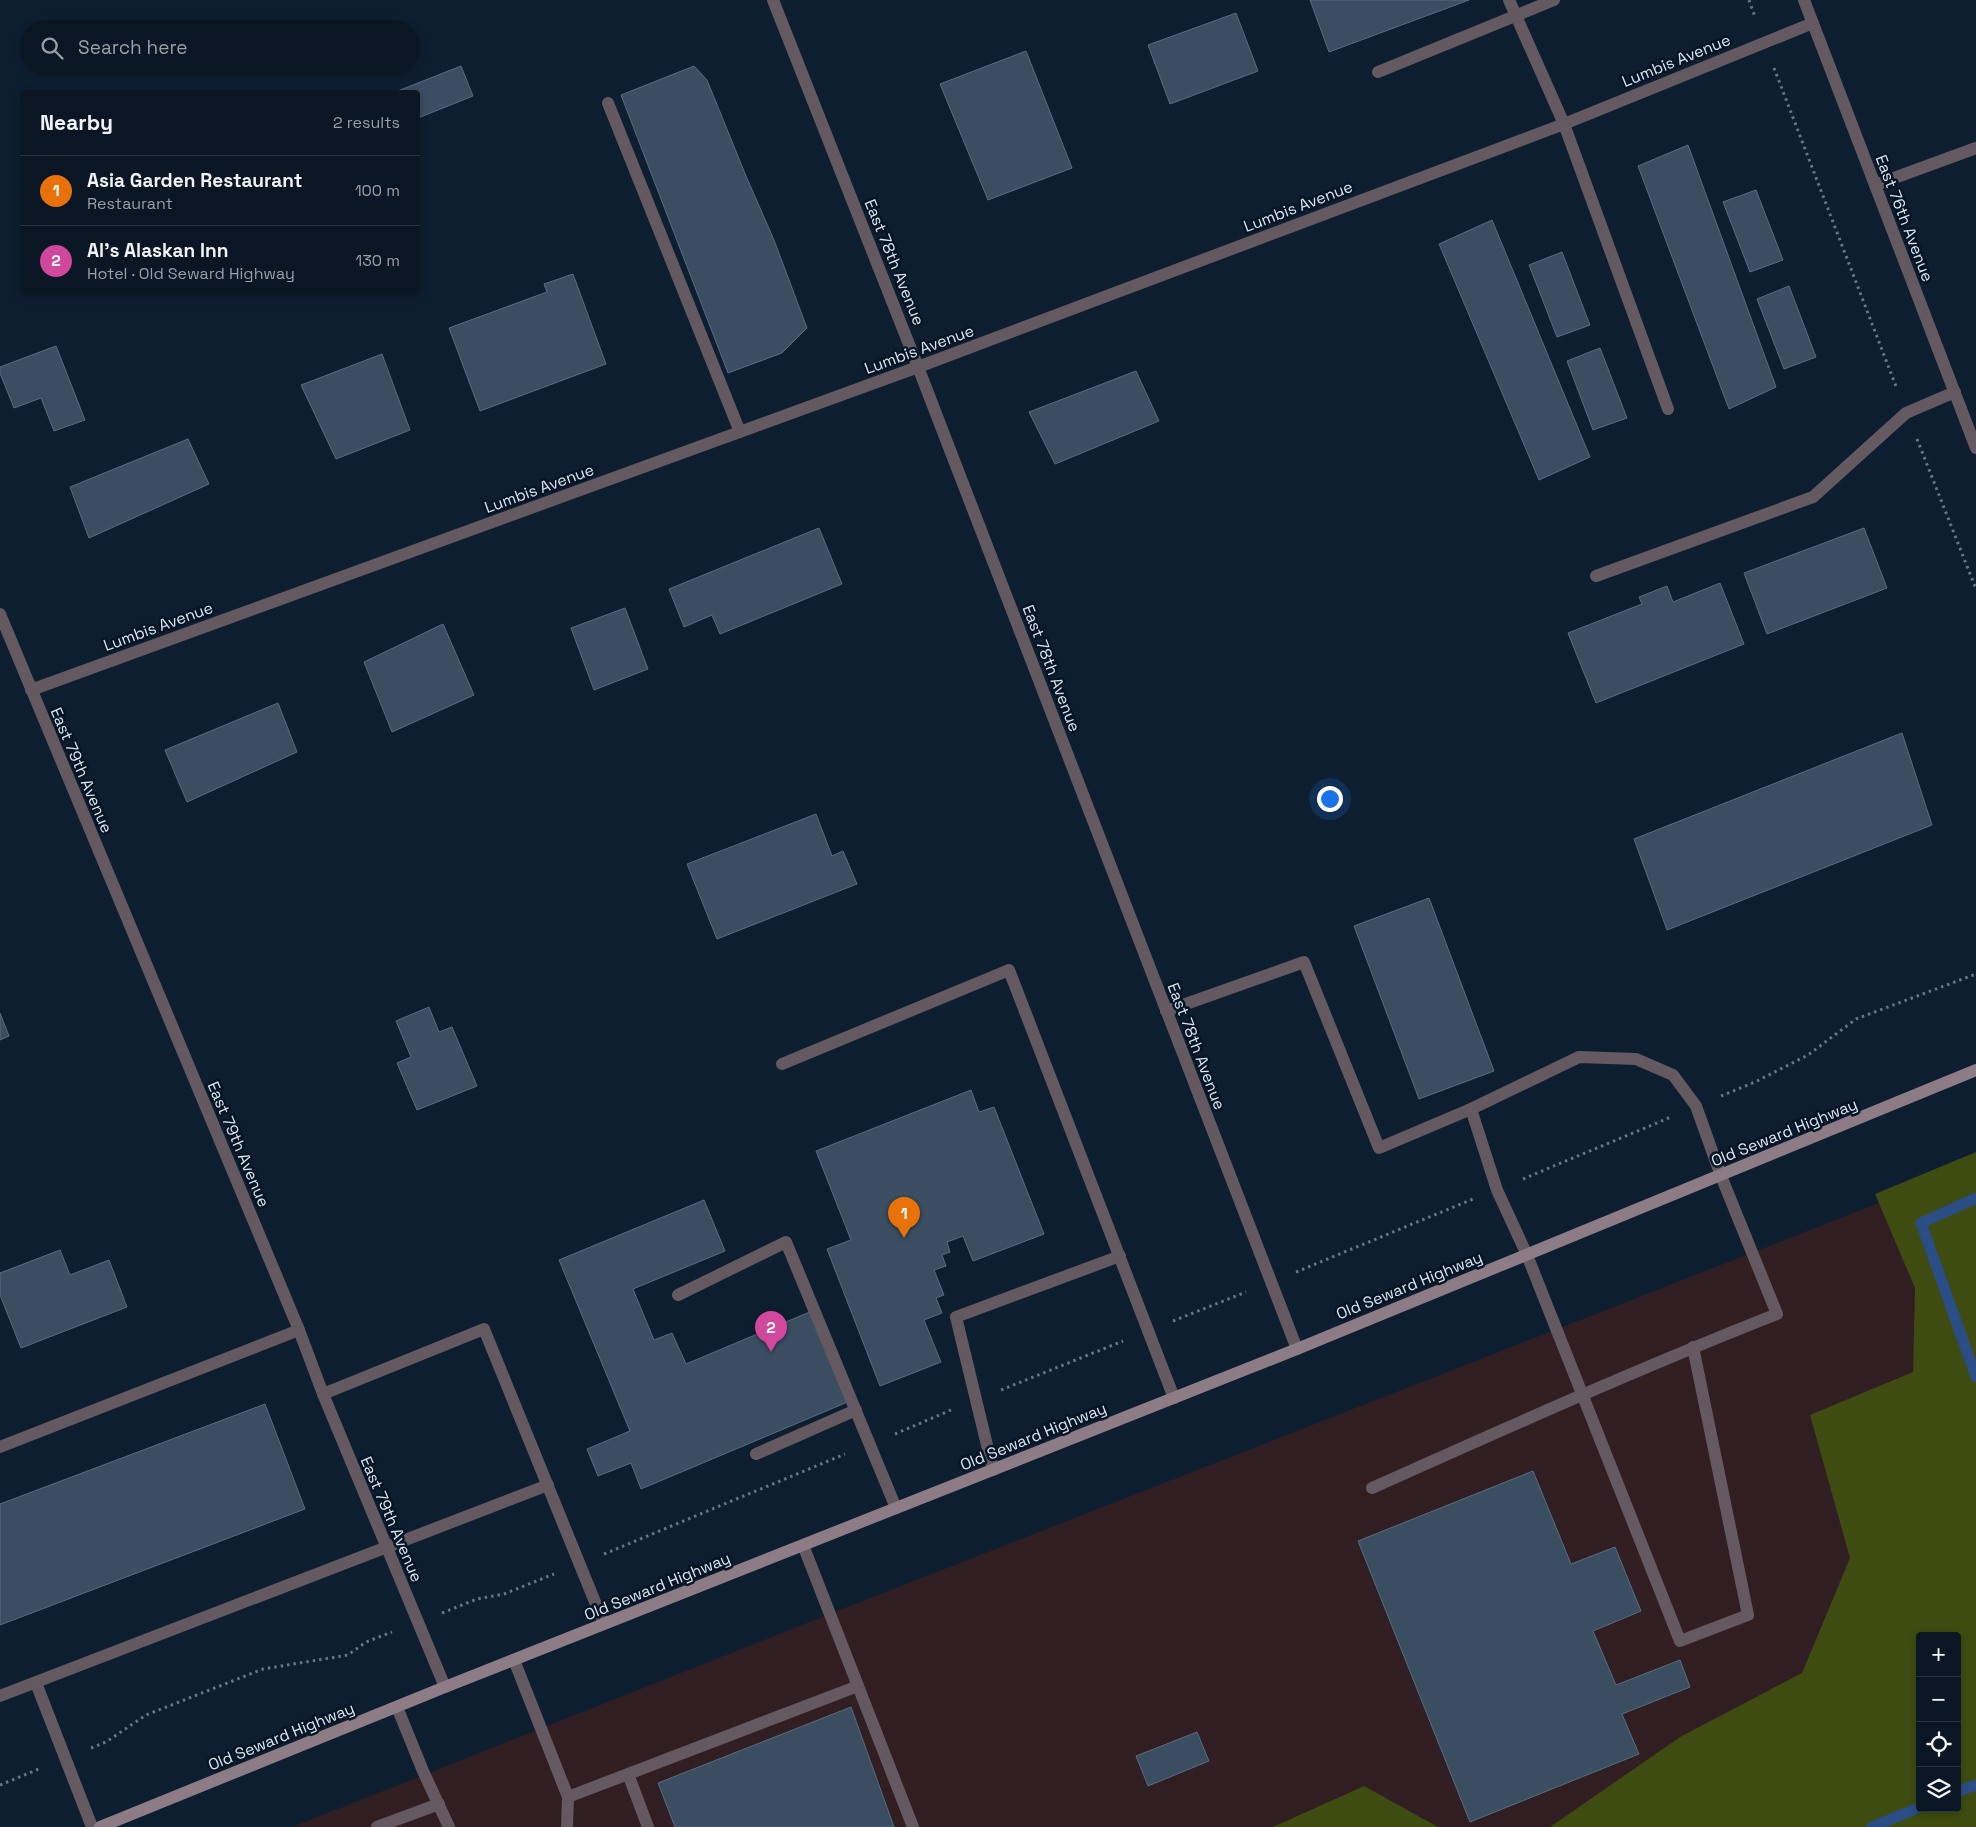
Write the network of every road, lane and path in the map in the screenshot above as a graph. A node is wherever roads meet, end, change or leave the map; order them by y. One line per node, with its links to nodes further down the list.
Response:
1 (773, 0): 14 (street, East 78th Avenue)
2 (1509, 0): 6 (street)
3 (1554, 0): 6 (street)
4 (1749, 0): 8 (path)
5 (1804, 0): 7 (street, East 76th Avenue)
6 (1514, 15): 9 (street); 11 (street)
7 (1813, 23): 8 (street, Lumbis Avenue); 13 (street, East 76th Avenue)
8 (1764, 41): 11 (street, Lumbis Avenue); 17 (path)
9 (1378, 72)
10 (608, 102): 18 (street)
11 (1564, 124): 14 (street, Lumbis Avenue); 16 (street)
12 (1976, 148): 13 (street)
13 (1875, 185): 15 (street, East 76th Avenue)
14 (918, 367): 18 (street, Lumbis Avenue); 24 (street, East 78th Avenue)
15 (1955, 392): 17 (street); 19 (street, East 76th Avenue)
16 (1668, 409)
17 (1906, 413): 20 (street); 21 (path)
18 (740, 432): 23 (street, Lumbis Avenue)
19 (1976, 448)
20 (1596, 576)
21 (1976, 589)
22 (0, 614): 23 (street, East 79th Avenue)
23 (31, 690): 32 (street, East 79th Avenue)
24 (1166, 1011): 27 (street); 34 (street, East 78th Avenue)
25 (782, 1064): 30 (street)
26 (1976, 1070): 28 (main road, Old Seward Highway)
27 (1471, 1109): 28 (street); 29 (street)
28 (1721, 1176): 29 (main road, Old Seward Highway); 33 (street)
29 (1527, 1255): 34 (main road, Old Seward Highway); 36 (street)
30 (1120, 1256): 37 (street); 41 (street)
31 (678, 1295): 38 (street)
32 (299, 1330): 35 (street, East 79th Avenue); 39 (street)
33 (1693, 1347): 36 (street); 36 (street)
34 (1297, 1349): 37 (main road, Old Seward Highway)
35 (322, 1394): 42 (street); 46 (street, East 79th Avenue)
36 (1582, 1394): 43 (street)
37 (1174, 1398): 41 (main road, Old Seward Highway)
38 (856, 1410): 40 (street); 44 (street)
39 (0, 1447)
40 (756, 1454)
41 (992, 1470): 44 (main road, Old Seward Highway)
42 (548, 1485): 46 (street); 47 (street)
43 (1372, 1488)
44 (896, 1508): 45 (main road, Old Seward Highway)
45 (803, 1545): 47 (main road, Old Seward Highway); 50 (street)
46 (387, 1548): 49 (street); 51 (street, East 79th Avenue)
47 (604, 1624): 48 (main road, Old Seward Highway)
48 (514, 1660): 51 (main road, Old Seward Highway); 55 (street)
49 (36, 1683): 52 (street); 57 (street)
50 (858, 1686): 54 (street); 63 (street)
51 (444, 1688): 53 (main road, Old Seward Highway)
52 (0, 1696)
53 (397, 1707): 56 (street); 58 (main road, Old Seward Highway)
54 (628, 1774): 55 (street); 62 (street)
55 (568, 1796): 61 (street)
56 (439, 1804): 59 (street); 60 (street)
57 (92, 1827)
58 (100, 1827)
59 (377, 1827)
60 (449, 1827)
61 (567, 1827)
62 (648, 1827)
63 (913, 1827)

